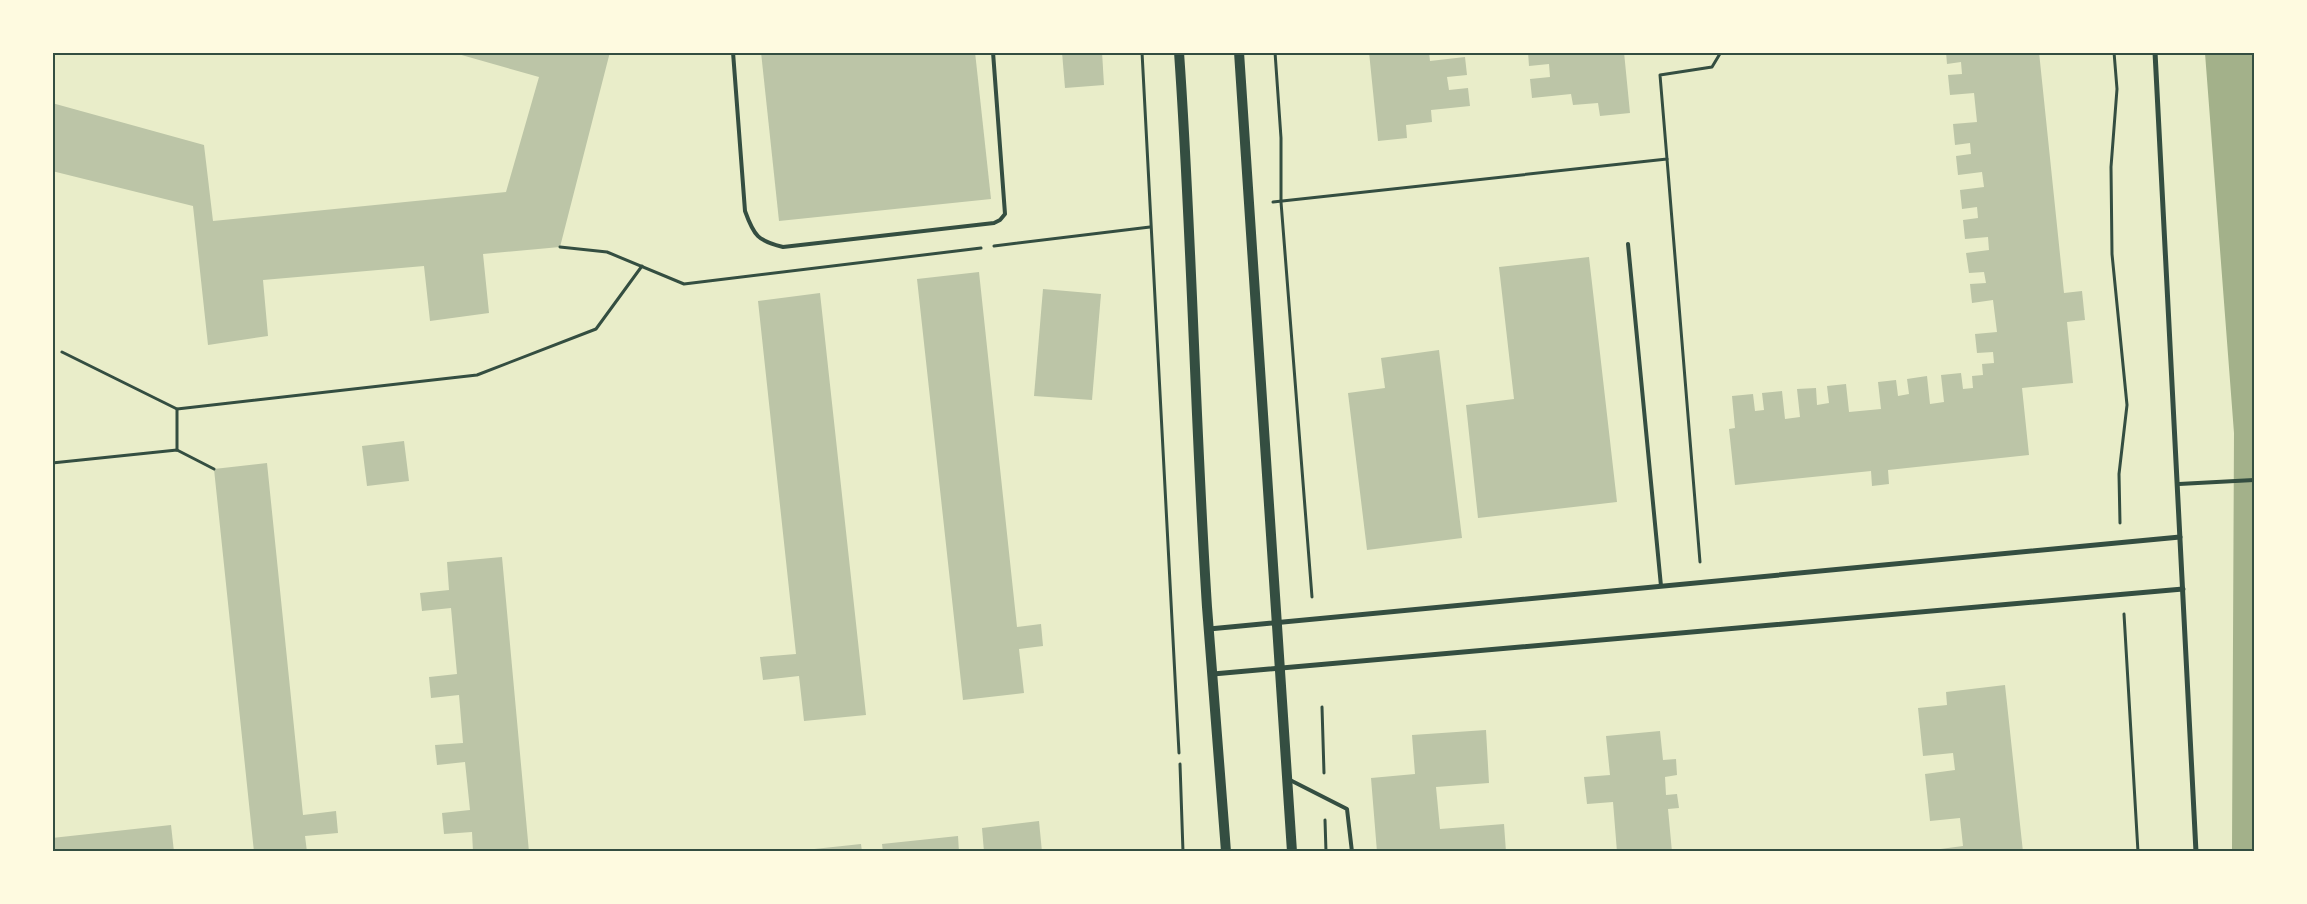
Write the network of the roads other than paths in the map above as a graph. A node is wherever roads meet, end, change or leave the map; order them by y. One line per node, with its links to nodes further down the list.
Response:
1 (733, 52): 2 (lane)
2 (993, 52)
3 (1179, 52): 13 (main road)
4 (1239, 52): 12 (main road)
5 (2155, 52): 8 (street)
6 (1628, 244): 10 (lane)
7 (2254, 480): 8 (lane)
8 (2179, 484): 9 (street)
9 (2180, 537): 10 (street); 11 (street)
10 (1662, 586): 12 (street)
11 (2183, 589): 14 (street); 20 (street)
12 (1276, 622): 13 (street); 14 (main road)
13 (1209, 629): 15 (main road)
14 (1280, 668): 15 (street); 16 (main road)
15 (1213, 674): 17 (main road)
16 (1288, 779): 18 (main road); 19 (lane)
17 (1226, 852)
18 (1292, 852)
19 (1352, 852)
20 (2196, 852)

